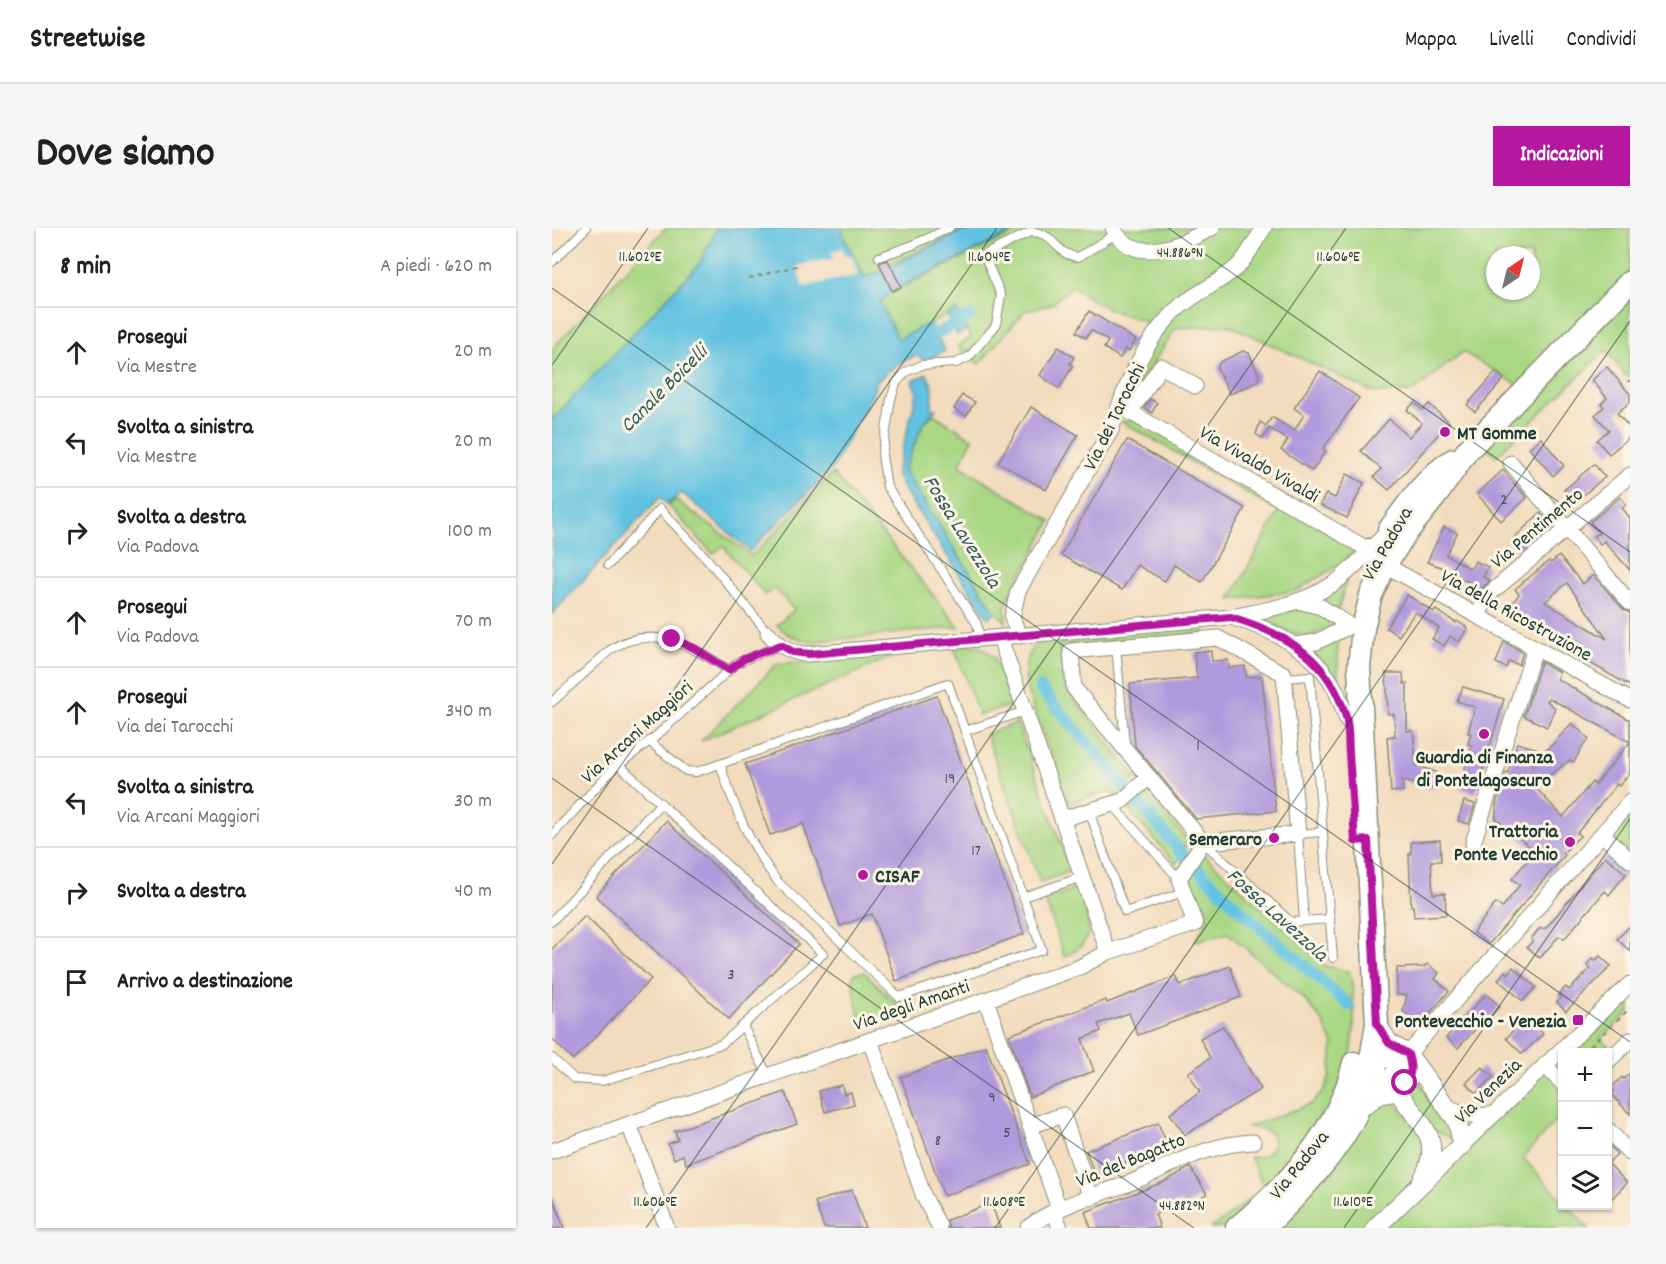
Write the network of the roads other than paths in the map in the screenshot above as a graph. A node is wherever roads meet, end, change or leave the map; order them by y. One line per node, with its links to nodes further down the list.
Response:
1 (586, 228): 7 (lane)
2 (949, 228): 6 (lane)
3 (1212, 228): 5 (street)
4 (1264, 228): 10 (street, Via dei Tarocchi)
5 (1114, 231): 26 (lane)
6 (879, 257)
7 (552, 262)
8 (1630, 282): 11 (main road, Via Padova)
9 (1195, 386): 10 (street)
10 (1124, 409): 15 (street, Via Vivaldo Vivaldi); 23 (street, Via dei Tarocchi)
11 (1467, 451): 15 (main road, Via Padova); 15 (main road, Via Padova)
12 (1510, 464): 14 (street)
13 (1630, 475): 14 (street, Via Pentimento)
14 (1566, 529): 17 (street); 19 (street, Via Pentimento)
15 (1376, 557): 18 (street); 19 (street, Via della Ricostruzione); 21 (main road, Via Padova)
16 (608, 565): 22 (lane)
17 (1627, 593)
18 (1299, 601): 20 (street); 21 (street)
19 (1478, 616): 30 (street, Via della Ricostruzione)
20 (1224, 617): 23 (street); 25 (street); 28 (street)
21 (1357, 627): 28 (street); 36 (main road, Via Padova); 52 (main road, Via Padova)
22 (768, 633): 27 (street)
23 (1019, 636): 24 (street)
24 (1000, 638): 26 (street); 35 (street)
25 (1218, 638): 29 (street); 32 (street)
26 (981, 639): 27 (street)
27 (781, 645): 31 (lane, Via Arcani Maggiori)
28 (1296, 645): 36 (street)
29 (1116, 647): 39 (lane); 39 (street)
30 (1535, 648): 33 (street, Via della Ricostruzione); 53 (street)
31 (729, 670): 34 (lane); 38 (lane, Via Arcani Maggiori)
32 (1285, 678): 48 (lane); 49 (street)
33 (1630, 700)
34 (552, 702)
35 (1025, 711): 37 (lane); 47 (street)
36 (1347, 720): 52 (main road, Via Padova)
37 (965, 731): 40 (lane); 58 (lane)
38 (650, 742): 40 (lane); 41 (lane, Via Arcani Maggiori)
39 (1125, 748): 42 (street)
40 (720, 764): 58 (lane)
41 (619, 765): 45 (lane); 51 (lane, Via Arcani Maggiori)
42 (1143, 782): 43 (street); 54 (street)
43 (1117, 802): 46 (street); 57 (lane)
44 (1630, 802): 50 (street)
45 (661, 803): 60 (lane); 68 (lane)
46 (1089, 811): 47 (street); 57 (lane)
47 (1062, 819): 56 (street)
48 (1323, 832): 49 (lane); 59 (lane)
49 (1298, 834): 54 (street); 61 (lane)
50 (1602, 834): 55 (street); 71 (street)
51 (552, 835)
52 (1362, 840): 62 (main road, Via Padova)
53 (1473, 843)
54 (1200, 847): 57 (street); 61 (lane)
55 (1630, 860)
56 (1082, 877): 58 (lane); 63 (street)
57 (1183, 880): 63 (street, Via degli Amanti)
58 (1023, 897)
59 (1330, 919): 61 (lane); 64 (lane)
60 (552, 921)
61 (1304, 921)
62 (1366, 926): 67 (main road, Via Padova); 74 (main road, Via Padova)
63 (1108, 952): 66 (street, Via degli Amanti)
64 (1333, 958)
65 (1630, 984): 75 (street, Via Venezia)
66 (986, 1000): 69 (street, Via degli Amanti); 83 (street)
67 (1377, 1024): 71 (street); 74 (main road, Via Padova)
68 (742, 1026): 73 (lane); 76 (lane)
69 (870, 1040): 76 (street, Via degli Amanti); 93 (street)
70 (1630, 1040): 72 (street)
71 (1408, 1054): 74 (street); 78 (street); 79 (street)
72 (1612, 1057)
73 (552, 1058)
74 (1363, 1060): 78 (street); 80 (main road, Via Padova); 97 (main road, Via Padova)
75 (1545, 1065): 77 (street); 81 (street, Via Venezia)
76 (768, 1076): 82 (street, Via degli Amanti)
77 (1558, 1079)
78 (1398, 1091): 80 (street); 84 (street)
79 (1447, 1107): 81 (street); 87 (street)
80 (1358, 1110): 98 (main road, Via Padova)
81 (1498, 1110): 87 (street, Via Venezia)
82 (629, 1124): 88 (street, Via degli Amanti); 94 (street)
83 (1030, 1126): 91 (street); 92 (street)
84 (1428, 1134): 87 (street); 90 (street)
85 (1612, 1134): 89 (street)
86 (1253, 1142): 91 (street, Via del Bagatto)
87 (1462, 1145): 90 (street, Via Venezia)
88 (552, 1151)
89 (1630, 1153)
90 (1420, 1185): 99 (street, Via Venezia)
91 (1091, 1198): 92 (street, Via del Bagatto)
92 (1057, 1210): 95 (street, Via del Bagatto); 96 (street)
93 (939, 1226)
94 (667, 1228)
95 (1028, 1228)
96 (1060, 1228)
97 (1237, 1228)
98 (1264, 1228)
99 (1375, 1228)

